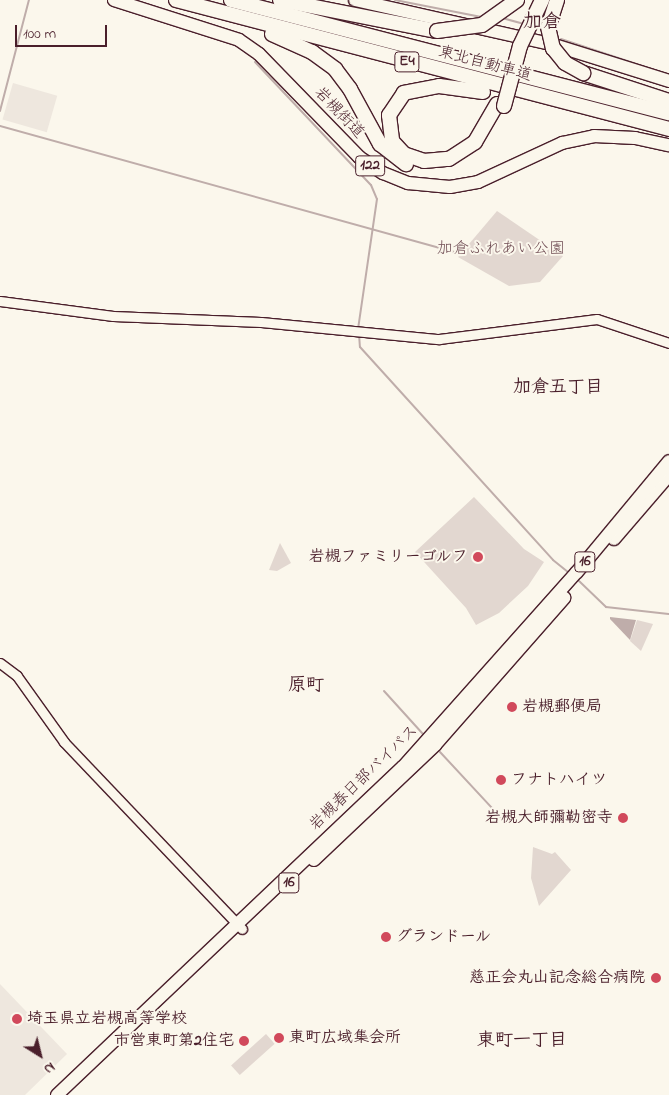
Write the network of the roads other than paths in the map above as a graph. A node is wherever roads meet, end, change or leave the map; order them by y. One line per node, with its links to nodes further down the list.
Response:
1 (114, 0): 16 (highway, 岩槻街道 / 122)
2 (176, 0): 12 (highway); 14 (highway, 東北自動車道 / E4)
3 (231, 0): 13 (highway, 東北自動車道 / E4)
4 (280, 0): 6 (highway, bridge)
5 (355, 0): 10 (highway)
6 (517, 0)
7 (534, 0): 12 (highway)
8 (542, 0): 12 (highway, bridge)
9 (557, 0): 11 (highway, bridge)
10 (669, 81)
11 (669, 101)
12 (500, 105): 14 (highway)
13 (669, 113)
14 (639, 122): 15 (highway, 東北自動車道 / E4)
15 (669, 129)
16 (669, 145)
17 (0, 301): 18 (street)
18 (669, 343)
19 (669, 461): 22 (highway, 岩槻春日部バイパス / 16)
20 (669, 475): 22 (highway, 岩槻春日部バイパス / 16)
21 (0, 664): 22 (street)
22 (239, 926): 23 (highway, 岩槻春日部バイパス / 16); 24 (highway, 岩槻春日部バイパス / 16)
23 (57, 1095)
24 (68, 1095)

